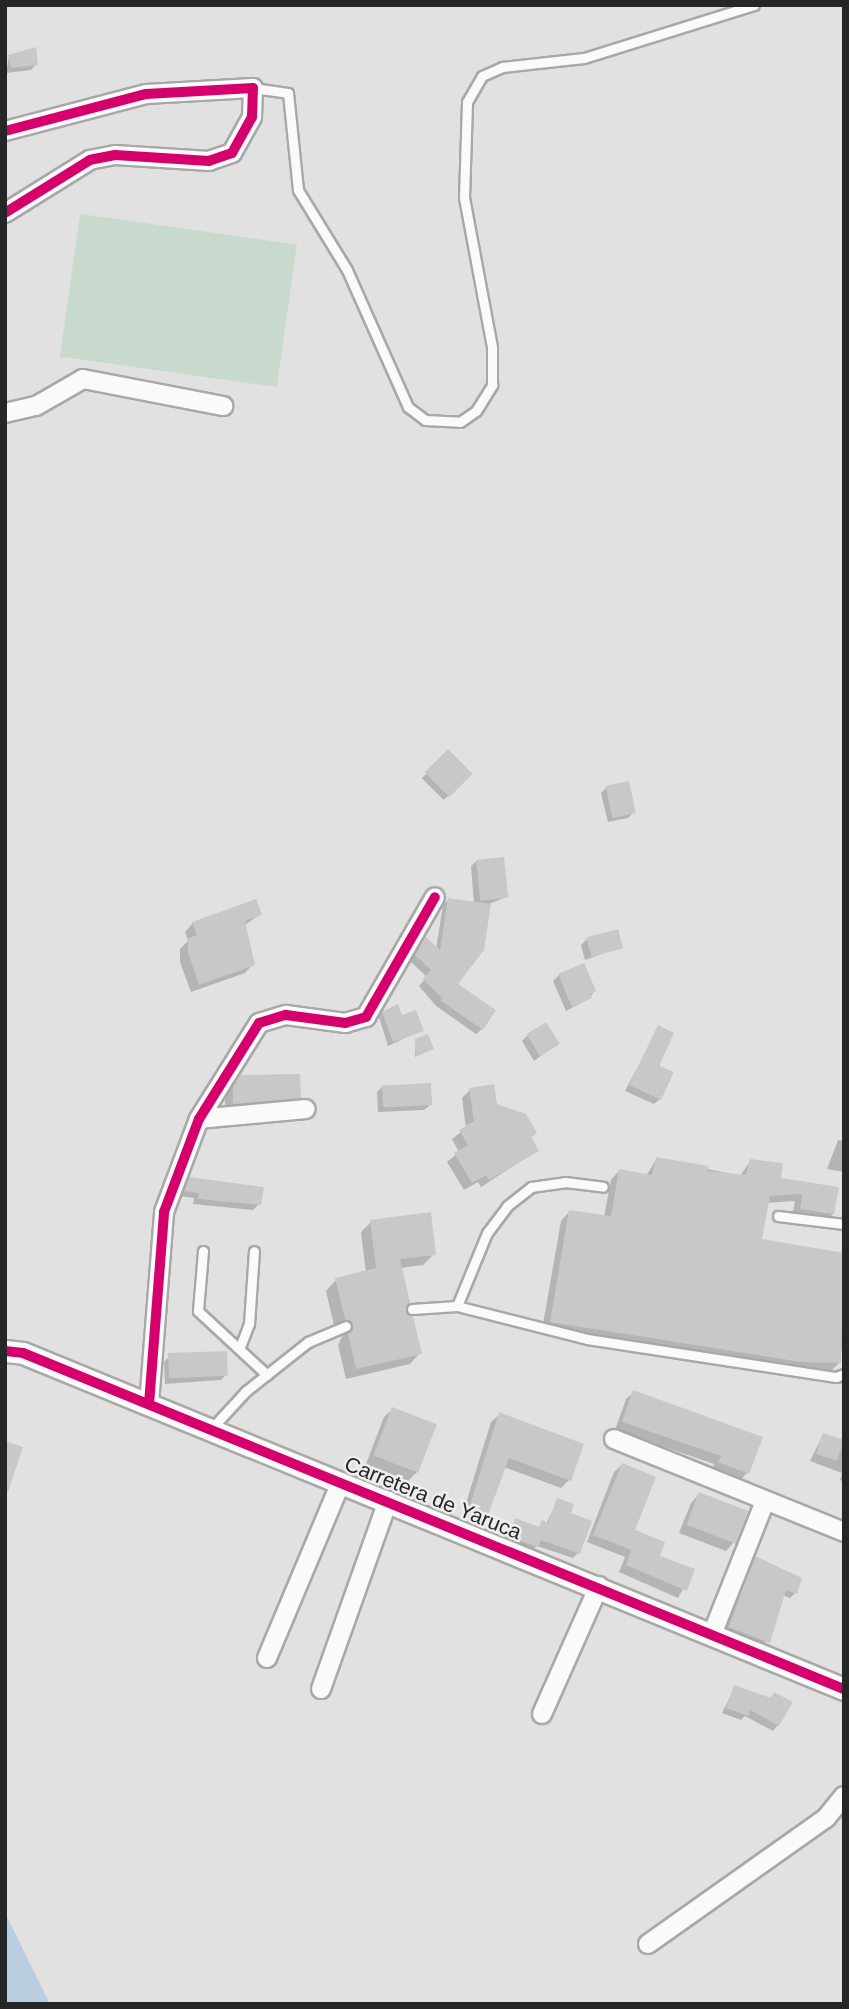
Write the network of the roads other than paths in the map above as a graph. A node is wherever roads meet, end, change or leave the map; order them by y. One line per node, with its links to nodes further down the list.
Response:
1 (754, 5): 2 (lane)
2 (253, 88): 3 (street); 4 (street)
3 (5, 131)
4 (5, 213)
5 (223, 406): 6 (street)
6 (5, 413)
7 (435, 897): 9 (street)
8 (306, 1109): 9 (street)
9 (199, 1119): 22 (street)
10 (603, 1186): 15 (lane)
11 (778, 1216): 12 (lane)
12 (844, 1224)
13 (203, 1251): 18 (lane)
14 (254, 1251): 18 (lane)
15 (457, 1306): 16 (lane); 20 (lane)
16 (412, 1309)
17 (346, 1326): 21 (lane)
18 (240, 1347): 21 (lane)
19 (5, 1351): 22 (street, Carretera de Yaruca)
20 (844, 1374)
21 (267, 1375): 23 (lane)
22 (149, 1404): 23 (street, Carretera de Yaruca)
23 (211, 1429): 25 (street, Carretera de Yaruca)
24 (614, 1439): 27 (street)
25 (341, 1482): 26 (street, Carretera de Yaruca); 31 (street)
26 (388, 1501): 29 (street, Carretera de Yaruca); 32 (street)
27 (765, 1501): 28 (street); 30 (street)
28 (844, 1532)
29 (598, 1586): 30 (street, Carretera de Yaruca); 34 (street)
30 (713, 1632): 33 (street, Carretera de Yaruca)
31 (267, 1658)
32 (321, 1689)
33 (844, 1689)
34 (542, 1714)
35 (844, 1796): 36 (street)
36 (648, 1944)

